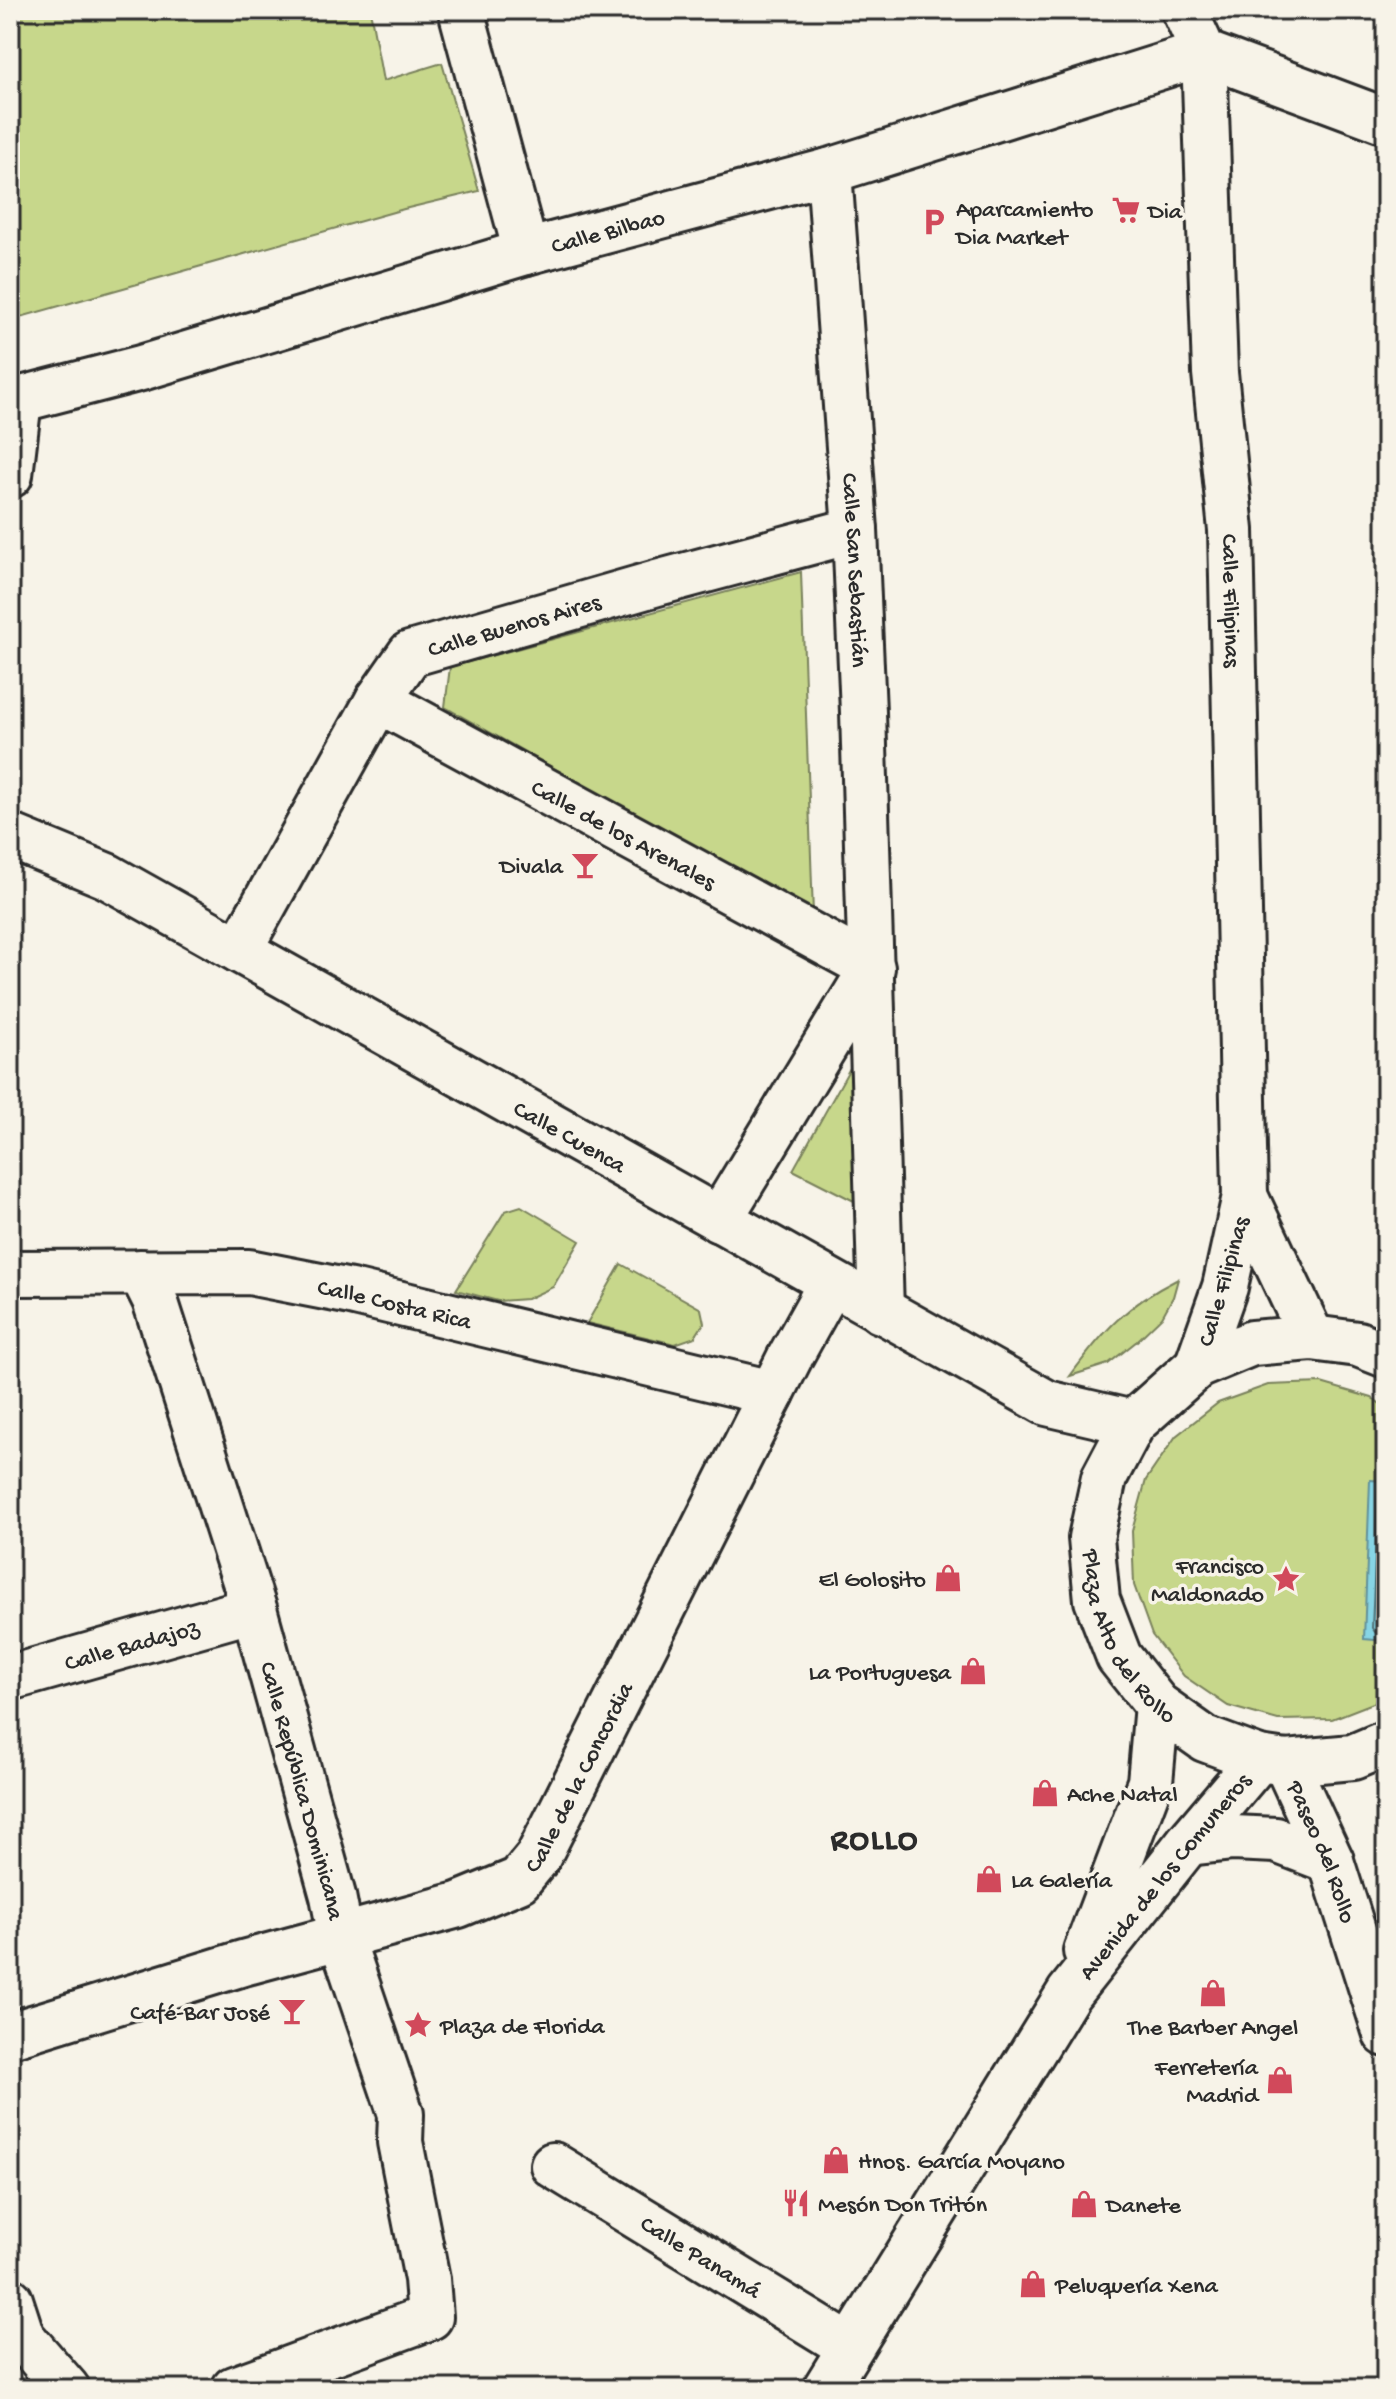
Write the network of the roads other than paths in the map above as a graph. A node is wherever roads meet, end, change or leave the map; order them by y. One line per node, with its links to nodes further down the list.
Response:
1 (461, 10): 7 (street)
2 (1184, 10): 4 (street, Calle Filipinas)
3 (1210, 10): 4 (street)
4 (1204, 53): 5 (street); 6 (street, Calle Bilbao); 15 (street, Calle Filipinas)
5 (1386, 121)
6 (829, 171): 7 (street, Calle Bilbao); 10 (street, Calle San Sebastián)
7 (526, 252): 8 (street, Calle Bilbao)
8 (14, 401): 9 (street)
9 (10, 475)
10 (855, 530): 11 (street, Calle Buenos Aires); 14 (street, Calle San Sebastián)
11 (378, 700): 13 (street, Calle Buenos Aires); 14 (street, Calle de los Arenales)
12 (10, 836): 13 (street, Calle Cuenca)
13 (239, 950): 16 (street, Calle Cuenca)
14 (872, 968): 16 (street); 20 (street, Calle San Sebastián)
15 (1245, 1196): 21 (street, Calle Filipinas); 23 (street, Calle Filipinas)
16 (719, 1220): 19 (street, Calle Cuenca)
17 (141, 1272): 18 (street, Calle Costa Rica); 24 (street, Calle Costa Rica); 26 (street, Calle República Dominicana)
18 (10, 1273)
19 (831, 1283): 20 (street, Calle Cuenca); 24 (street, Calle de la Concordia)
20 (881, 1311): 25 (street, Calle Cuenca)
21 (1312, 1338): 22 (street, Plaza Alto del Rollo); 23 (street, Plaza Alto del Rollo)
22 (1377, 1339)
23 (1197, 1366): 25 (street, Plaza Alto del Rollo)
24 (772, 1393): 33 (street, Calle de la Concordia)
25 (1133, 1423): 28 (street, Plaza Alto del Rollo)
26 (254, 1609): 27 (street, Calle Badajoz); 33 (street, Calle República Dominicana)
27 (10, 1678)
28 (1157, 1705): 30 (street, Plaza Alto del Rollo); 34 (street, Avenida de los Comuneros)
29 (1386, 1743): 30 (street, Plaza Alto del Rollo)
30 (1272, 1761): 31 (street, Avenida de los Comuneros); 32 (street, Paseo del Rollo)
31 (1188, 1843): 32 (street); 34 (street, Avenida de los Comuneros)
32 (1331, 1861): 35 (street, Paseo del Rollo)
33 (341, 1937): 36 (street, Calle de la Concordia); 41 (street, Calle República Dominicana)
34 (1069, 1993): 39 (street, Avenida de los Comuneros)
35 (1386, 2034)
36 (10, 2035)
37 (553, 2165): 39 (street, Calle Panamá)
38 (10, 2300): 40 (street)
39 (850, 2347): 42 (street, Avenida de los Comuneros)
40 (67, 2389)
41 (234, 2389)
42 (825, 2389)

